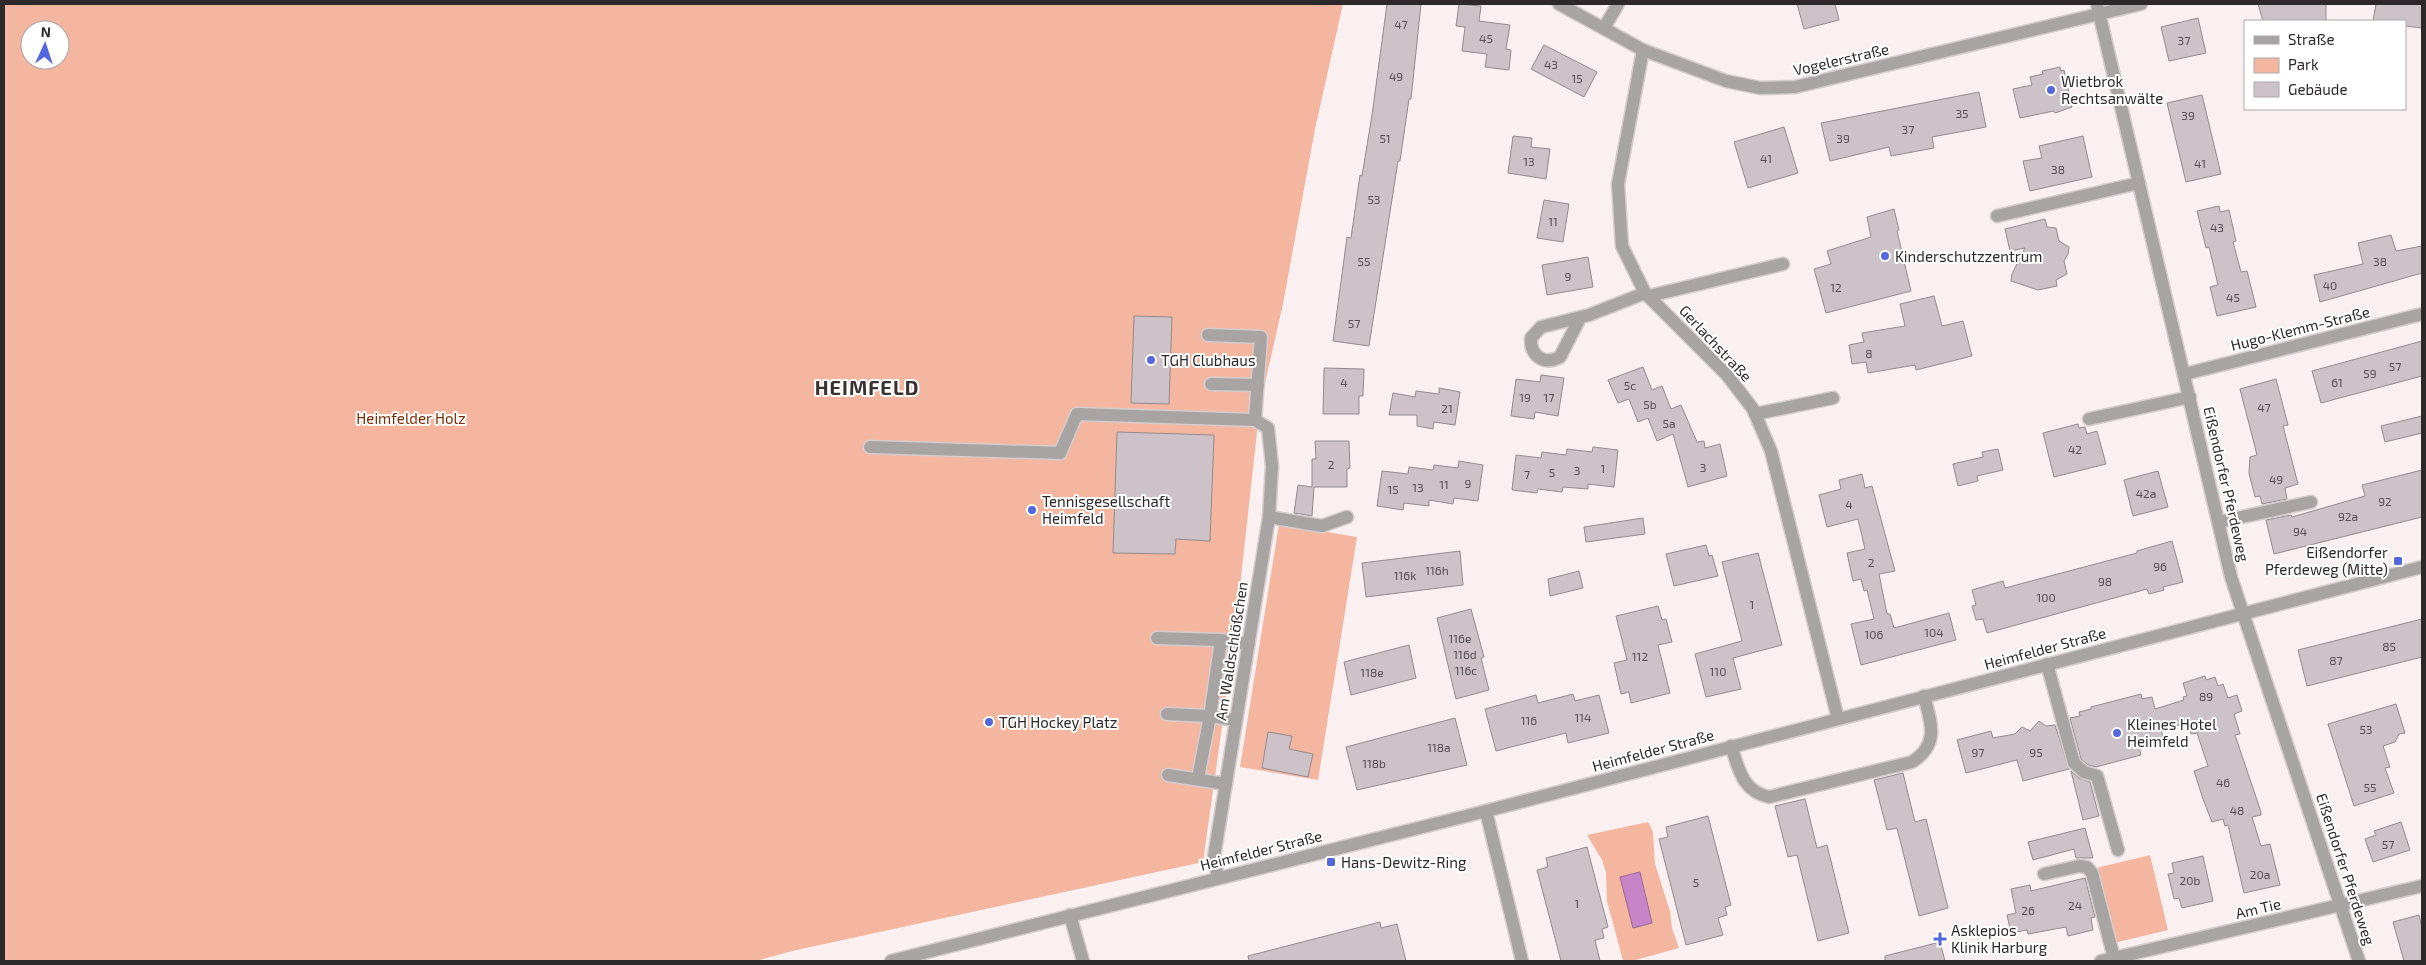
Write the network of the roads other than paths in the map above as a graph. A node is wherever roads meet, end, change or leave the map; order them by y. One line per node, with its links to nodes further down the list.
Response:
1 (1560, 4): 5 (street, Vogelerstraße)
2 (1618, 4): 5 (street)
3 (2141, 4): 4 (street, Vogelerstraße)
4 (2098, 9): 6 (street, Vogelerstraße); 7 (street, Eißendorfer Pferdeweg)
5 (1604, 28): 6 (street, Vogelerstraße)
6 (1643, 50): 10 (street, Gerlachstraße)
7 (2139, 183): 8 (street); 14 (street, Eißendorfer Pferdeweg)
8 (1997, 216)
9 (1783, 264): 10 (street)
10 (1647, 294): 12 (street); 19 (street, Gerlachstraße)
11 (2422, 314): 14 (street, Hugo-Klemm-Straße)
12 (1580, 318)
13 (1208, 335): 16 (street)
14 (2185, 374): 17 (street, Eißendorfer Pferdeweg)
15 (1211, 384): 16 (street)
16 (1258, 384): 21 (street)
17 (2190, 397): 20 (street); 26 (street, Eißendorfer Pferdeweg)
18 (1833, 398): 19 (street)
19 (1755, 414): 36 (street, Gerlachstraße)
20 (2089, 419)
21 (1255, 420): 22 (street); 24 (street, Am Waldschlößchen)
22 (870, 447)
23 (2311, 502): 26 (street)
24 (1269, 517): 25 (street); 31 (street, Am Waldschlößchen)
25 (1347, 517)
26 (2219, 522): 28 (street, Eißendorfer Pferdeweg)
27 (2422, 567): 28 (street, Heimfelder Straße)
28 (2244, 613): 32 (street, Heimfelder Straße); 47 (street, Eißendorfer Pferdeweg)
29 (1157, 638): 30 (street)
30 (1221, 640): 31 (street); 35 (street)
31 (1248, 644): 37 (street, Am Waldschlößchen)
32 (2047, 664): 33 (street, Heimfelder Straße); 43 (street)
33 (1924, 696): 36 (street, Heimfelder Straße); 38 (street)
34 (1167, 714): 35 (street)
35 (1210, 716): 37 (street); 40 (street)
36 (1838, 719): 38 (street, Heimfelder Straße)
37 (1236, 720): 41 (street, Am Waldschlößchen)
38 (1731, 746): 42 (street, Heimfelder Straße)
39 (1168, 775): 40 (street)
40 (1198, 778): 41 (street)
41 (1226, 784): 45 (street, Am Waldschlößchen)
42 (1486, 811): 45 (street, Heimfelder Straße); 52 (street)
43 (2118, 850)
44 (2044, 874): 49 (street)
45 (1218, 878): 48 (street, Heimfelder Straße)
46 (2422, 886): 47 (street, Am Tie)
47 (2340, 906): 49 (street, Am Tie); 54 (street, Eißendorfer Pferdeweg)
48 (1070, 915): 50 (street, Heimfelder Straße); 51 (street)
49 (2114, 958): 53 (street, Am Tie)
50 (891, 961)
51 (1084, 961)
52 (1522, 961)
53 (2101, 961)
54 (2360, 961)

